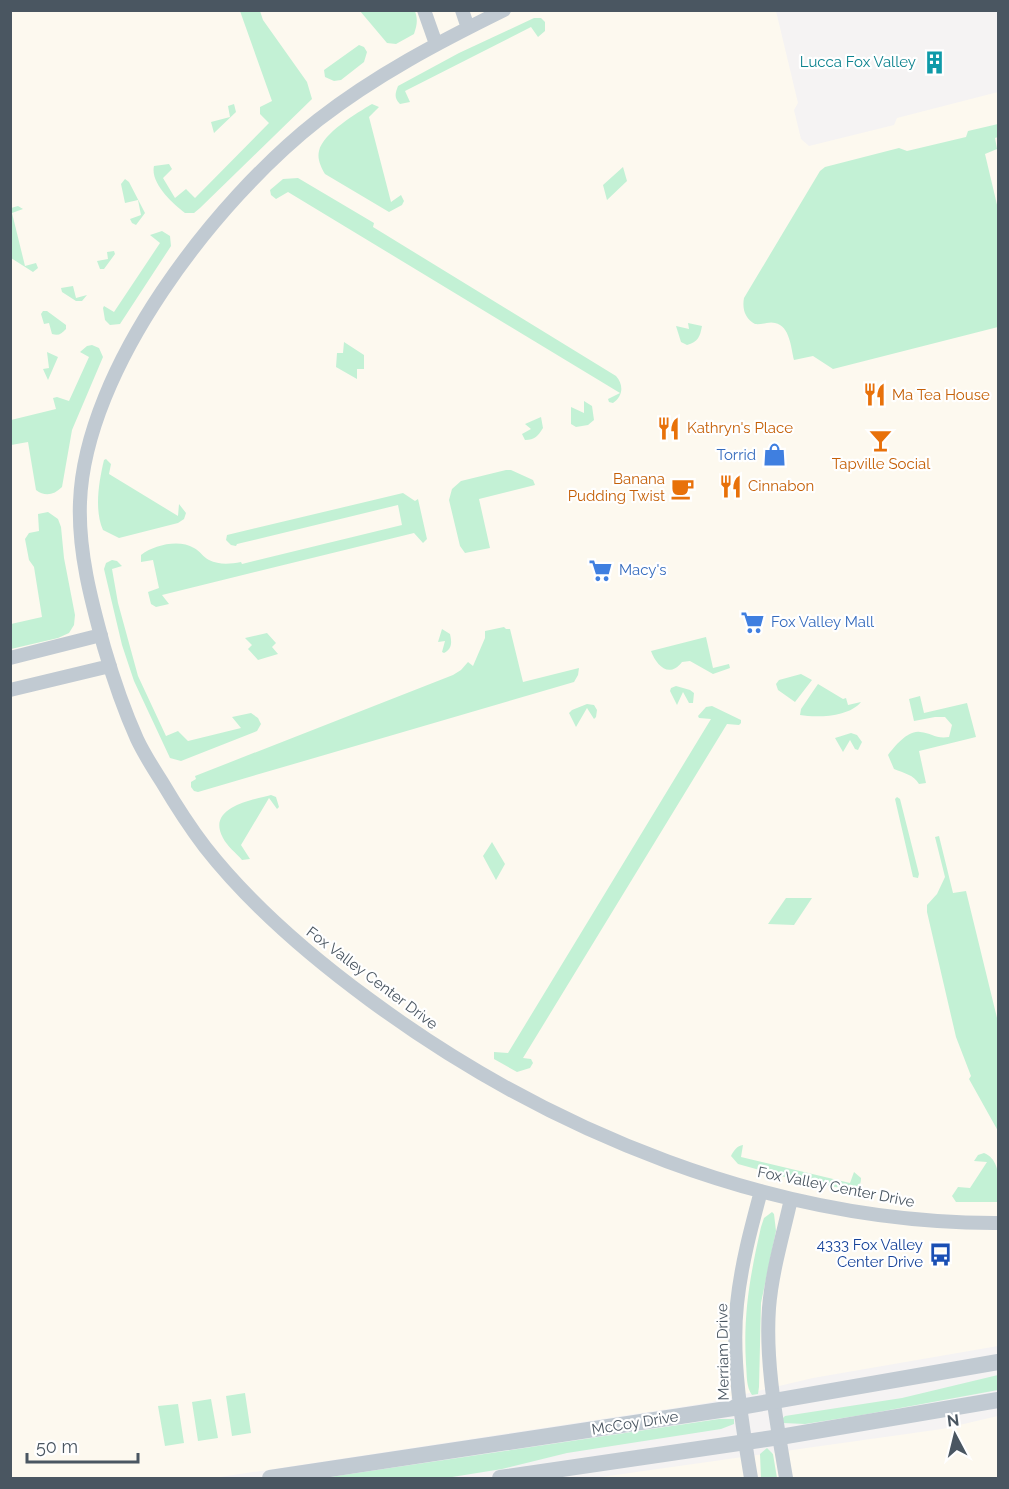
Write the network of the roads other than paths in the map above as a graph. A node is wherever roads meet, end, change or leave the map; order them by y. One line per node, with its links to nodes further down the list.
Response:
1 (424, 10): 5 (street)
2 (462, 10): 4 (street)
3 (504, 10): 4 (street, Fox Valley Center Drive)
4 (468, 28): 5 (street, Fox Valley Center Drive)
5 (436, 44): 6 (street, Fox Valley Center Drive)
6 (101, 635): 7 (street); 8 (street, Fox Valley Center Drive)
7 (10, 658)
8 (110, 666): 9 (street); 10 (street, Fox Valley Center Drive)
9 (10, 690)
10 (760, 1191): 11 (street, Fox Valley Center Drive); 16 (street, Merriam Drive)
11 (791, 1199): 12 (street, Fox Valley Center Drive); 15 (street)
12 (999, 1223)
13 (999, 1362): 15 (street, McCoy Drive)
14 (999, 1400): 17 (street)
15 (775, 1401): 16 (street, McCoy Drive); 17 (street)
16 (740, 1407): 18 (street, Merriam Drive); 19 (street, McCoy Drive)
17 (780, 1437): 18 (street); 22 (street)
18 (745, 1442): 20 (street); 21 (street, Merriam Drive)
19 (270, 1479)
20 (500, 1479)
21 (751, 1479)
22 (786, 1479)

